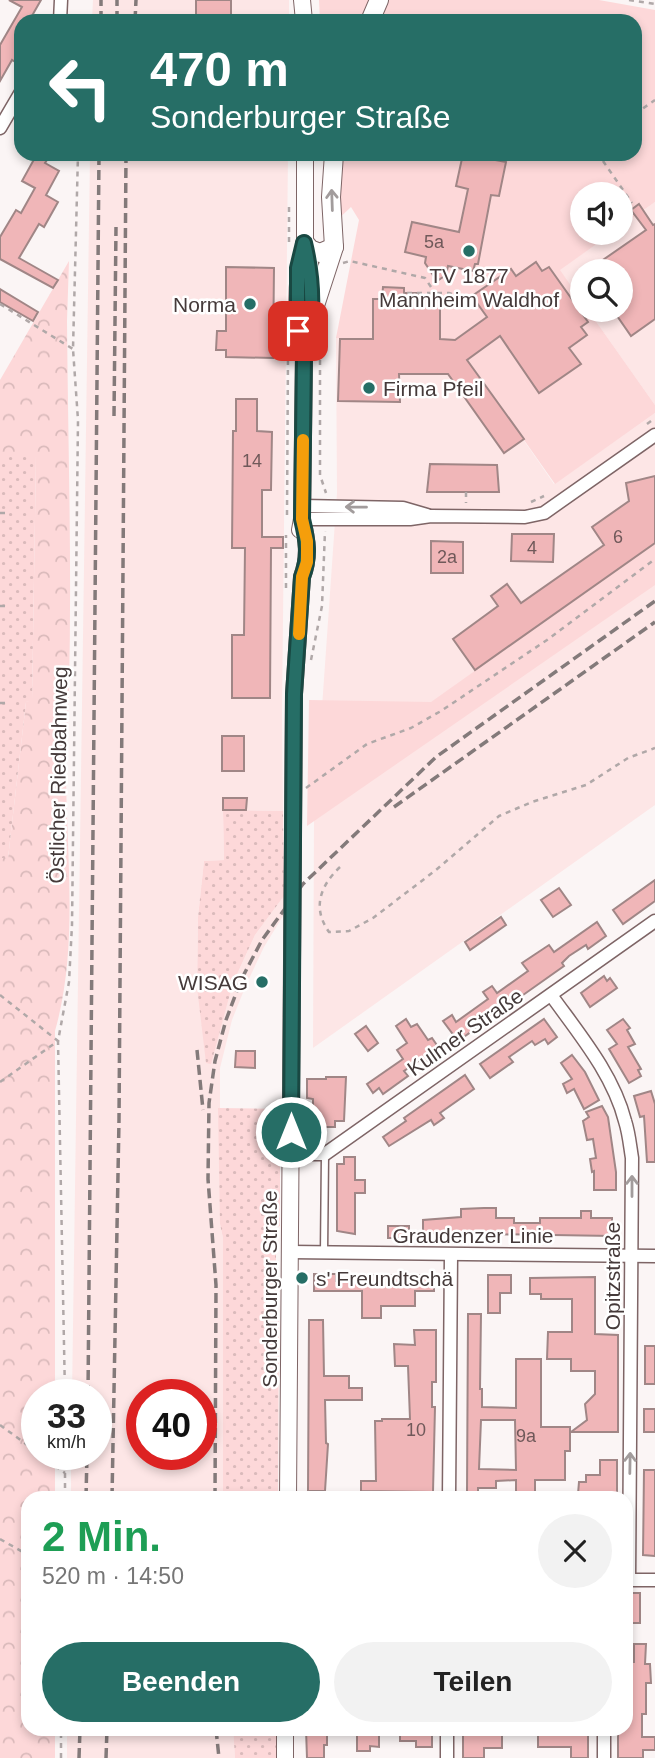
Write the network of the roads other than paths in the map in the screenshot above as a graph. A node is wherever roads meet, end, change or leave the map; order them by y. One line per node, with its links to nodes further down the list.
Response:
1 (14, 112): 2 (street)
2 (0, 128)
3 (303, 161): 5 (street, Sonderburger Straße)
4 (334, 161): 6 (main road, one-way to 4)
5 (297, 246): 6 (main road); 7 (street, Sonderburger Straße); 8 (street, Sonderburger Straße)
6 (334, 247): 7 (main road)
7 (310, 321): 8 (street, Sonderburger Straße)
8 (304, 355): 10 (street, Sonderburger Straße)
9 (655, 435): 10 (street)
10 (302, 512): 13 (street, Sonderburger Straße)
11 (655, 920): 12 (street, Kulmer Straße)
12 (551, 995): 14 (street, Kulmer Straße); 18 (street, Opitzstraße, one-way to 12)
13 (291, 1154): 14 (street); 15 (street, Sonderburger Straße)
14 (325, 1154): 16 (lane)
15 (290, 1252): 16 (street, Graudenzer Linie); 20 (street, Sonderburger Straße)
16 (324, 1253): 17 (street, Graudenzer Linie)
17 (451, 1255): 18 (street, Graudenzer Linie); 21 (street)
18 (632, 1255): 19 (street, Graudenzer Linie); 22 (street, Opitzstraße, one-way to 18)
19 (655, 1256)
20 (288, 1491)
21 (449, 1491)
22 (629, 1491)
23 (633, 1580): 24 (street)
24 (655, 1580)
25 (285, 1736): 28 (street)
26 (447, 1736): 29 (street)
27 (604, 1736): 30 (street)
28 (285, 1758)
29 (447, 1758)
30 (604, 1758)

